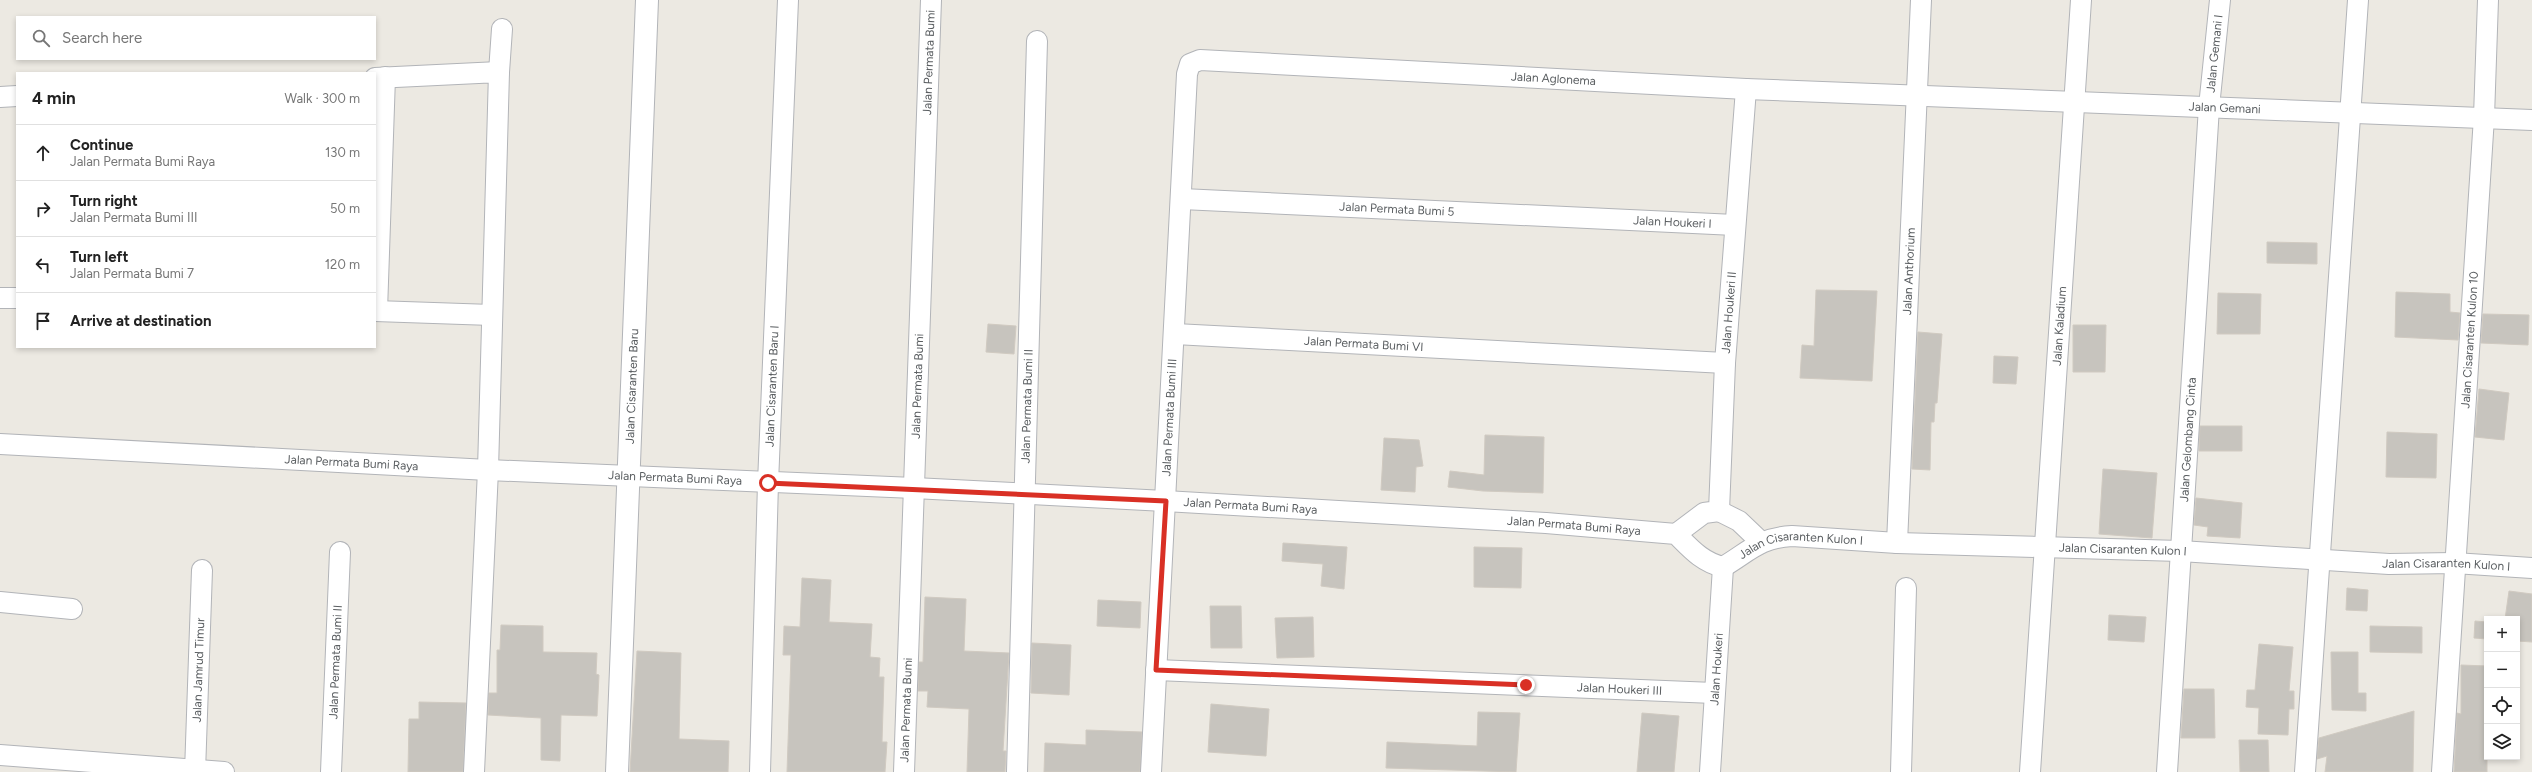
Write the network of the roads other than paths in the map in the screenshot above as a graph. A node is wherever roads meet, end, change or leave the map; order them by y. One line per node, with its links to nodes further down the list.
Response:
1 (648, 0): 35 (street, Jalan Cisaranten Baru)
2 (788, 0): 36 (street, Jalan Cisaranten Baru I)
3 (931, 0): 37 (street, Jalan Permata Bumi)
4 (1921, 0): 17 (street, Jalan Anthorium)
5 (2081, 0): 18 (street, Jalan Kaladium)
6 (2220, 0): 19 (street, Jalan Gemani I)
7 (2358, 0): 20 (street)
8 (2488, 0): 21 (street, Jalan Cisaranten Kulon 10)
9 (502, 29): 12 (street)
10 (1037, 41): 38 (street, Jalan Permata Bumi II)
11 (1190, 64): 14 (street, Jalan Aglonema); 23 (street, Jalan Permata Bumi III)
12 (499, 72): 13 (street); 29 (street)
13 (380, 78): 28 (street)
14 (1746, 90): 17 (street, Jalan Aglonema); 25 (street, Jalan Houkeri II)
15 (16, 96): 16 (street)
16 (0, 97)
17 (1917, 97): 18 (street, Jalan Gemani); 43 (street, Jalan Anthorium)
18 (2073, 102): 19 (street, Jalan Gemani); 44 (street, Jalan Kaladium)
19 (2209, 107): 20 (street, Jalan Gemani); 45 (street, Jalan Gelombang Cinta)
20 (2350, 112): 21 (street, Jalan Gemani); 47 (street)
21 (2484, 117): 22 (street, Jalan Gemani); 48 (street, Jalan Cisaranten Kulon 10)
22 (2532, 120)
23 (1182, 199): 24 (street, Jalan Permata Bumi 5); 30 (street, Jalan Permata Bumi III)
24 (1611, 218): 25 (street, Jalan Houkeri I)
25 (1735, 225): 32 (street, Jalan Houkeri II)
26 (0, 298): 27 (street)
27 (16, 298)
28 (376, 311): 29 (street)
29 (492, 315): 34 (street)
30 (1175, 334): 31 (street, Jalan Permata Bumi VI); 39 (street, Jalan Permata Bumi III)
31 (1552, 354): 32 (street, Jalan Houkeri II)
32 (1725, 363): 40 (street)
33 (0, 444): 34 (street, Jalan Permata Bumi Raya)
34 (488, 470): 35 (street, Jalan Permata Bumi Raya); 62 (street)
35 (627, 476): 36 (street, Jalan Permata Bumi Raya); 63 (street, Jalan Cisaranten Baru)
36 (768, 483): 37 (street, Jalan Permata Bumi Raya); 64 (street, Jalan Cisaranten Baru I)
37 (914, 488): 38 (street, Jalan Permata Bumi Raya); 65 (street, Jalan Permata Bumi)
38 (1024, 494): 39 (street, Jalan Permata Bumi Raya); 66 (street, Jalan Permata Bumi II)
39 (1166, 501): 41 (street, Jalan Permata Bumi Raya); 55 (street, Jalan Permata Bumi III)
40 (1719, 511): 41 (street); 42 (street)
41 (1676, 534): 49 (street)
42 (1761, 542): 43 (street, Jalan Cisaranten Kulon I); 49 (street, Jalan Cisaranten Kulon I)
43 (1897, 543): 44 (street, Jalan Cisaranten Kulon I)
44 (2044, 548): 45 (street, Jalan Cisaranten Kulon I); 70 (street, Jalan Kaladium)
45 (2180, 551): 47 (street, Jalan Cisaranten Kulon I); 71 (street, Jalan Gelombang Cinta)
46 (340, 552): 61 (street, Jalan Permata Bumi II)
47 (2321, 560): 48 (street, Jalan Cisaranten Kulon I); 72 (street)
48 (2454, 563): 50 (street, Jalan Cisaranten Kulon I); 73 (street, Jalan Cisaranten Kulon 10)
49 (1723, 567): 56 (street, Jalan Houkeri)
50 (2532, 568)
51 (202, 570): 59 (street, Jalan Jamrud Timur)
52 (1906, 588): 69 (street)
53 (0, 602): 54 (street)
54 (72, 609)
55 (1156, 670): 56 (street, Jalan Houkeri III); 67 (street, Jalan Permata Bumi III)
56 (1714, 693): 68 (street, Jalan Houkeri)
57 (0, 755): 58 (street)
58 (55, 765): 59 (street)
59 (195, 771): 60 (street)
60 (224, 772)
61 (331, 772)
62 (474, 772)
63 (616, 772)
64 (760, 772)
65 (904, 772)
66 (1016, 772)
67 (1151, 772)
68 (1710, 772)
69 (1901, 772)
70 (2030, 772)
71 (2167, 772)
72 (2305, 772)
73 (2442, 772)

